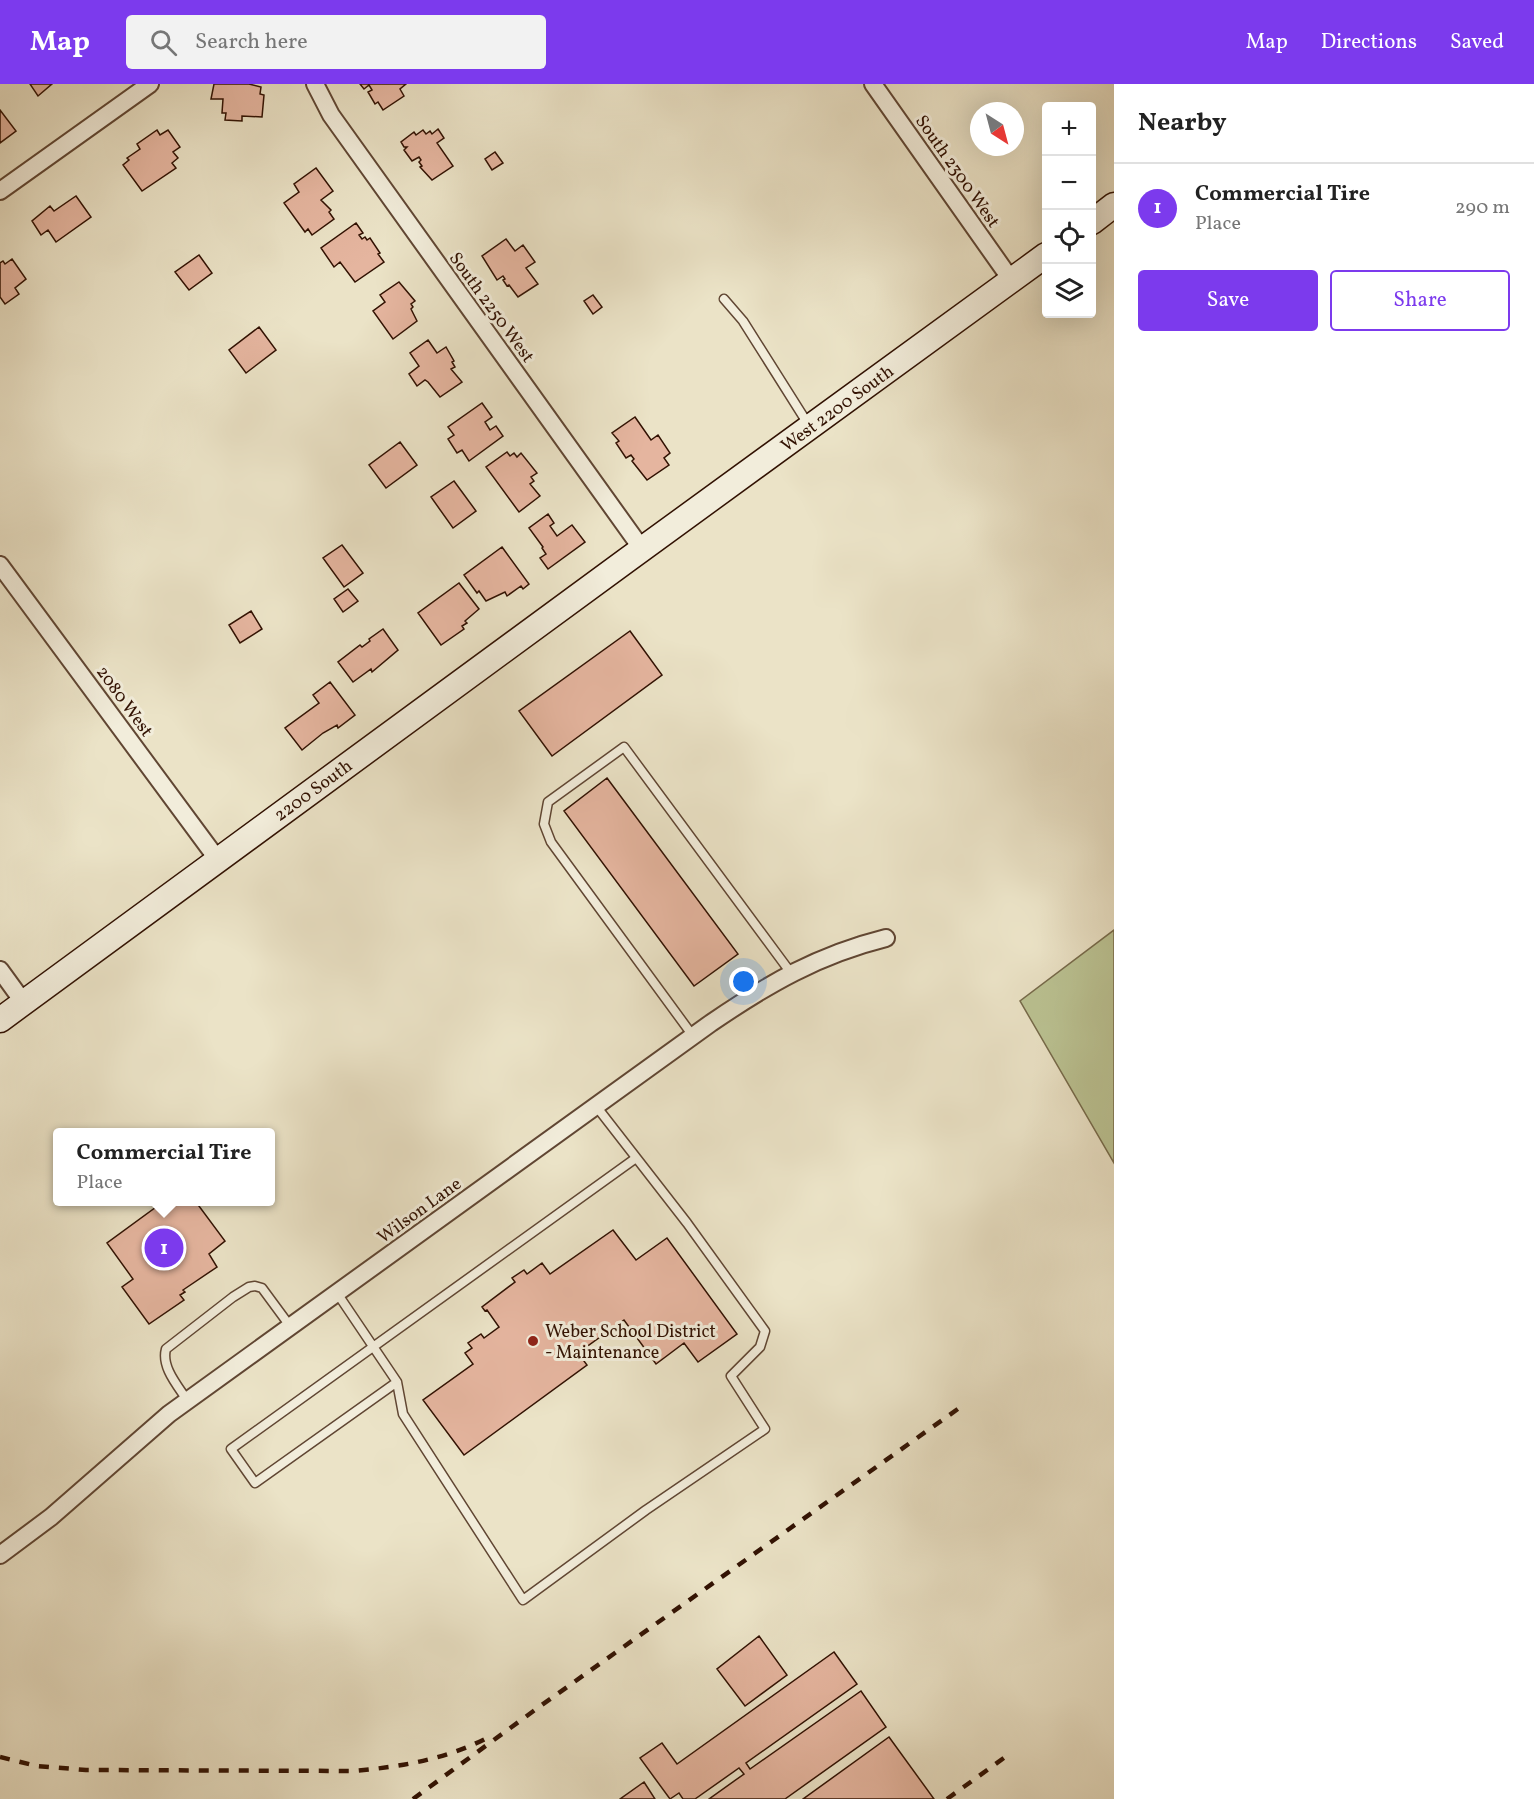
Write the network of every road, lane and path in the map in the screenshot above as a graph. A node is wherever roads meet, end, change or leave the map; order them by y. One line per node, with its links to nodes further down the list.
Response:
1 (150, 84): 4 (street)
2 (315, 84): 11 (street, South 2250 West)
3 (873, 84): 8 (street, South 2300 West)
4 (0, 191)
5 (1114, 205): 6 (street)
6 (1096, 219)
7 (1042, 259): 8 (street, West 2200 South)
8 (1012, 281): 10 (street, West 2200 South)
9 (724, 299): 10 (lane)
10 (810, 427): 11 (street, West 2200 South)
11 (634, 555): 13 (street, 2200 South)
12 (0, 565): 13 (street, 2080 West)
13 (218, 860): 17 (street, 2200 South)
14 (886, 938): 16 (street, Wilson Lane)
15 (0, 970): 17 (street)
16 (791, 974): 19 (street, Wilson Lane); 19 (lane)
17 (24, 1003): 18 (street, 2200 South)
18 (0, 1020)
19 (693, 1036): 20 (street, Wilson Lane)
20 (596, 1106): 21 (lane); 22 (street, Wilson Lane)
21 (636, 1158): 24 (lane); 25 (lane)
22 (337, 1293): 23 (street, Wilson Lane); 24 (lane)
23 (290, 1326): 26 (street, Wilson Lane); 26 (lane)
24 (373, 1347): 25 (lane); 25 (lane)
25 (397, 1382)
26 (187, 1400): 27 (street, Wilson Lane)
27 (0, 1555)

